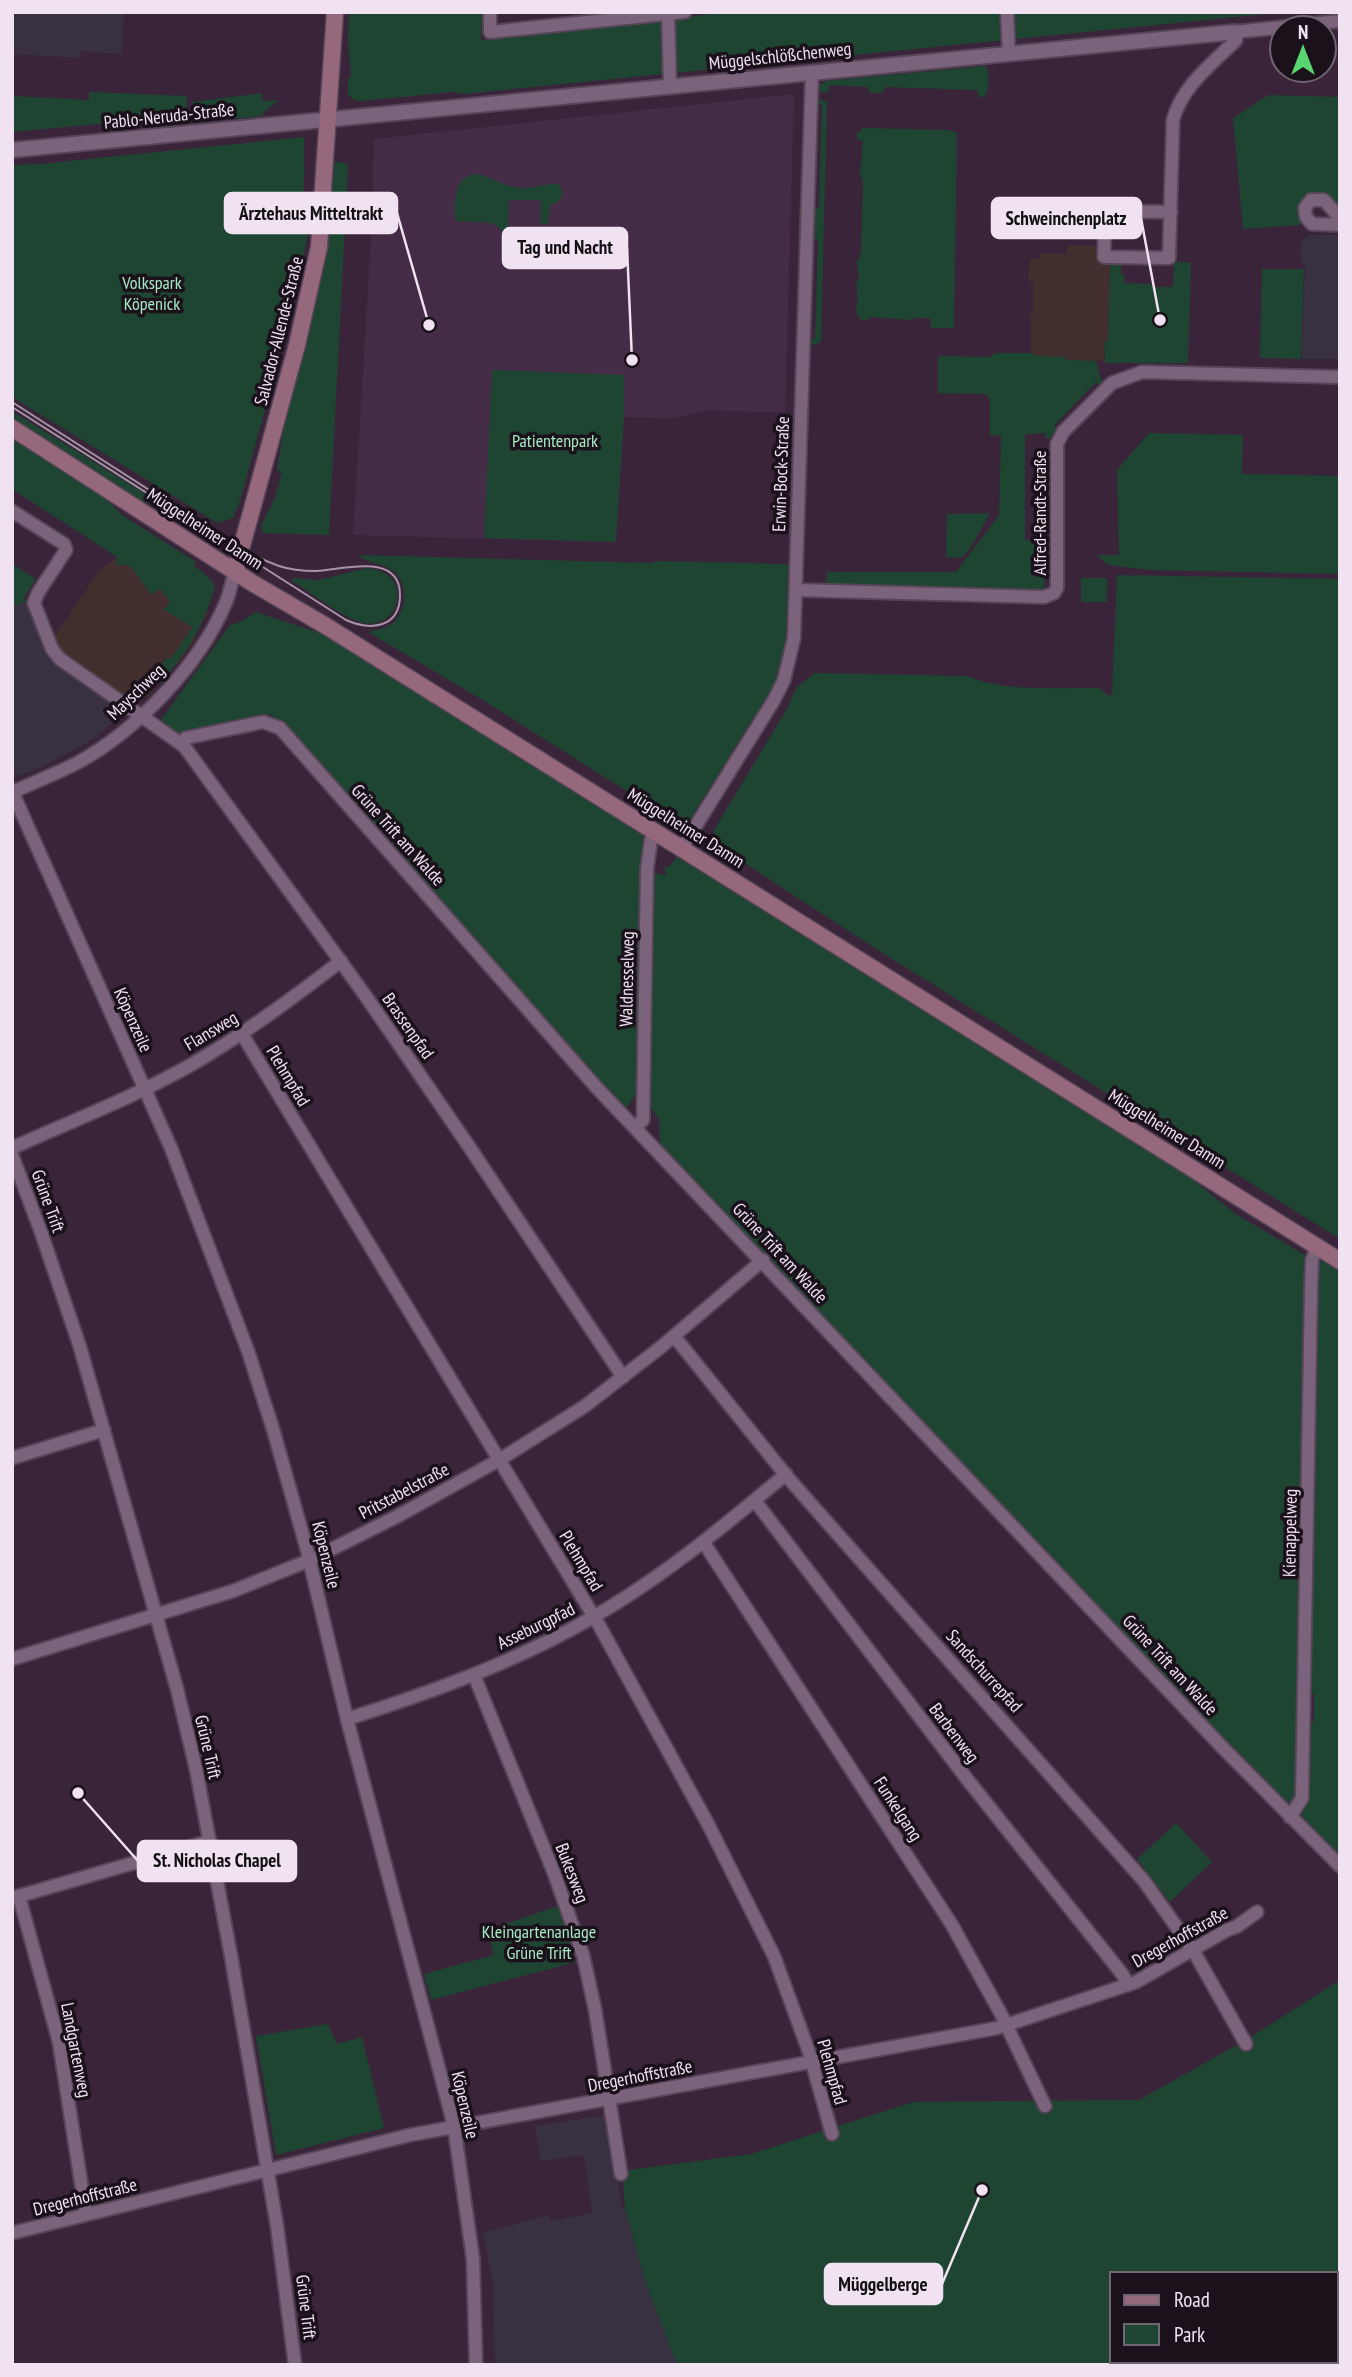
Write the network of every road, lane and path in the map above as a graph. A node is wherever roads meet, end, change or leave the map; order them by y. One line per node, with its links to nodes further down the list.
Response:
1 (335, 12): 11 (main road, Salvador-Allende-Straße)
2 (489, 12): 5 (street)
3 (685, 12): 5 (street)
4 (1007, 12): 8 (street)
5 (668, 13): 10 (street)
6 (1340, 21): 7 (street, Müggelschlößchenweg)
7 (1235, 32): 8 (street, Müggelschlößchenweg); 13 (street)
8 (1009, 54): 9 (street, Müggelschlößchenweg)
9 (812, 72): 10 (street, Müggelschlößchenweg); 20 (street, Erwin-Bock-Straße)
10 (670, 87): 11 (street, Müggelschlößchenweg)
11 (330, 118): 12 (street, Pablo-Neruda-Straße); 19 (main road, Salvador-Allende-Straße)
12 (12, 150)
13 (1171, 212): 13 (street)
14 (1340, 218): 15 (street)
15 (1340, 225)
16 (1340, 377): 20 (street, Alfred-Randt-Straße)
17 (12, 428): 19 (main road, Müggelheimer Damm)
18 (12, 510): 21 (street)
19 (235, 571): 21 (street, Mayschweg); 24 (main road, Müggelheimer Damm)
20 (796, 590): 25 (street, Erwin-Bock-Straße)
21 (140, 716): 22 (street, Brassenpfad); 23 (street, Mayschweg)
22 (180, 742): 26 (street, Brassenpfad); 29 (street, Grüne Trift am Walde)
23 (12, 792): 28 (street, Köpenzeile)
24 (655, 831): 25 (main road, Müggelheimer Damm); 29 (street, Waldnesselweg)
25 (682, 848): 32 (main road, Müggelheimer Damm)
26 (341, 961): 27 (street, Flansweg); 36 (street, Brassenpfad)
27 (242, 1034): 28 (street, Flansweg); 39 (street, Plehmpfad)
28 (145, 1089): 30 (street, Flansweg); 43 (street, Köpenzeile)
29 (636, 1126): 33 (street, Grüne Trift am Walde)
30 (12, 1148)
31 (12, 1154): 37 (street, Grüne Trift)
32 (1317, 1247): 34 (main road, Müggelheimer Damm); 49 (street, Kienappelweg)
33 (763, 1260): 35 (street, Pritstabelstraße); 49 (street, Grüne Trift am Walde)
34 (1340, 1261)
35 (674, 1336): 36 (street, Pritstabelstraße); 40 (street, Sandschurrepfad)
36 (623, 1377): 39 (street, Pritstabelstraße)
37 (104, 1430): 38 (street); 44 (street, Grüne Trift)
38 (12, 1458)
39 (499, 1460): 43 (street, Pritstabelstraße); 45 (street, Plehmpfad)
40 (786, 1474): 41 (street, Asseburgpfad); 54 (street, Sandschurrepfad)
41 (755, 1501): 42 (street, Asseburgpfad); 55 (street, Barbenweg)
42 (704, 1543): 45 (street, Asseburgpfad); 56 (street, Funkelgang)
43 (310, 1560): 44 (street, Pritstabelstraße); 48 (street, Köpenzeile)
44 (156, 1616): 46 (street, Pritstabelstraße); 50 (street, Grüne Trift)
45 (593, 1617): 47 (street, Asseburgpfad); 58 (street, Plehmpfad)
46 (12, 1659)
47 (474, 1675): 48 (street, Asseburgpfad); 59 (street, Bukesweg)
48 (347, 1719): 61 (street, Köpenzeile)
49 (1290, 1817): 51 (street, Grüne Trift am Walde)
50 (210, 1841): 52 (street); 63 (street, Grüne Trift)
51 (1340, 1866)
52 (15, 1897): 65 (street, Landgartenweg)
53 (1257, 1912): 54 (street, Dregerhoffstraße)
54 (1193, 1950): 55 (street, Dregerhoffstraße); 57 (street, Sandschurrepfad)
55 (1127, 1985): 56 (street, Dregerhoffstraße)
56 (1007, 2026): 58 (street, Dregerhoffstraße); 60 (street, Funkelgang)
57 (1246, 2044)
58 (811, 2061): 59 (street, Dregerhoffstraße); 62 (street, Plehmpfad)
59 (610, 2099): 61 (street, Dregerhoffstraße); 64 (street, Bukesweg)
60 (1045, 2106)
61 (454, 2126): 63 (street, Dregerhoffstraße); 68 (street, Köpenzeile)
62 (832, 2134)
63 (267, 2169): 65 (street, Dregerhoffstraße); 67 (street, Grüne Trift)
64 (621, 2174)
65 (86, 2214): 66 (street, Dregerhoffstraße)
66 (12, 2233)
67 (295, 2365)
68 (476, 2365)

